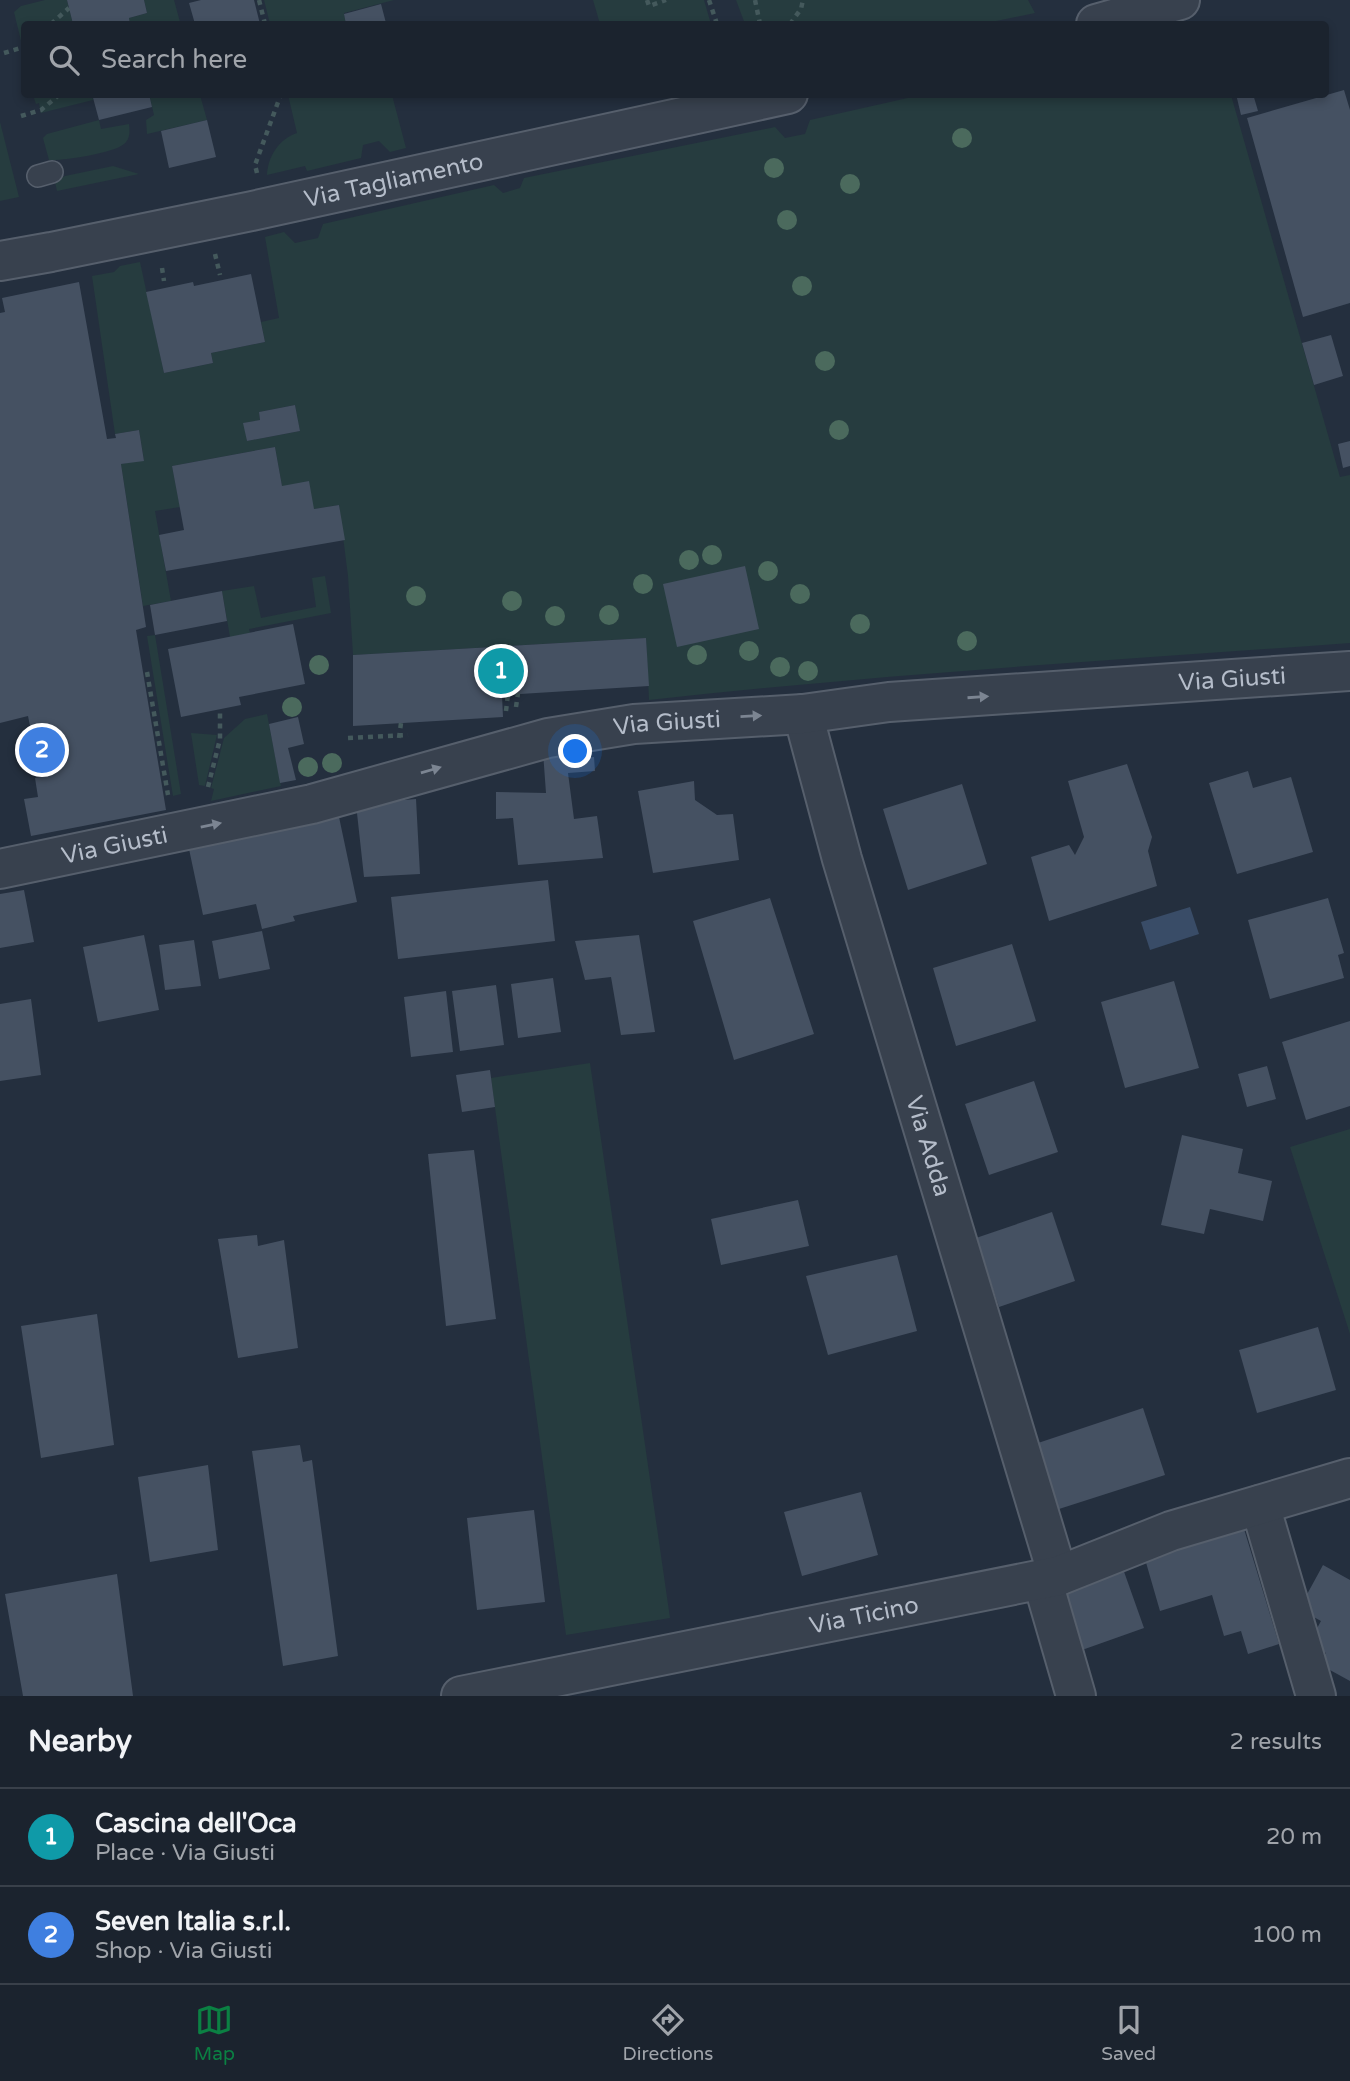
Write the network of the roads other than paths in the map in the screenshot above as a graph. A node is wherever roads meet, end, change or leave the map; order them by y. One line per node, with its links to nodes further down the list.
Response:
1 (1180, 0): 2 (street)
2 (1106, 21)
3 (770, 98): 4 (street, Via Tagliamento)
4 (0, 261)
5 (1350, 671): 6 (street, Via Giusti, one-way to 5)
6 (803, 714): 7 (street, Via Giusti, one-way to 6); 10 (street, Via Adda)
7 (0, 869)
8 (1350, 1478): 9 (street, Via Ticino)
9 (1260, 1505): 10 (street, Via Ticino); 13 (street)
10 (1050, 1578): 11 (street, Via Ticino); 12 (street, Via Adda)
11 (461, 1696)
12 (1076, 1696)
13 (1316, 1696)

